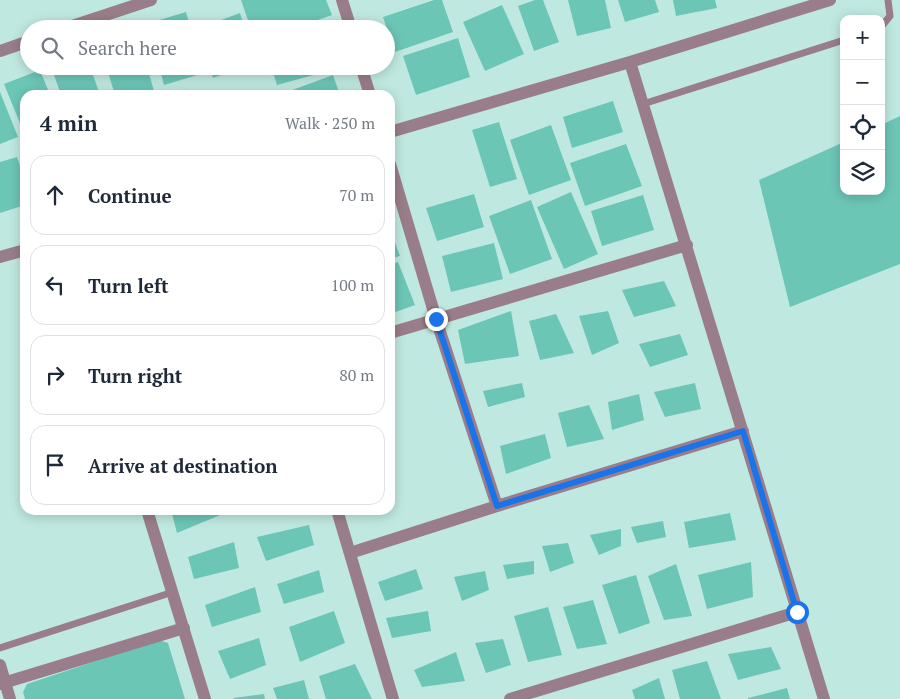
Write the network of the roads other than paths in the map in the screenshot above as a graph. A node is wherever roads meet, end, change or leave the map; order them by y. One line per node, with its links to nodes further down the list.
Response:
1 (151, 0): 5 (street)
2 (342, 0): 6 (street)
3 (830, 0): 11 (street)
4 (888, 0): 7 (lane)
5 (90, 20)
6 (348, 20)
7 (885, 22)
8 (840, 41): 14 (lane)
9 (20, 44): 10 (street)
10 (0, 51)
11 (630, 62): 14 (street); 15 (street)
12 (364, 75): 13 (street)
13 (369, 90)
14 (643, 104): 17 (street)
15 (395, 131)
16 (395, 181): 20 (street)
17 (686, 245): 20 (street); 22 (street)
18 (20, 252): 19 (street)
19 (0, 258)
20 (436, 319): 21 (street); 23 (street)
21 (395, 332)
22 (743, 431): 23 (street); 28 (street)
23 (497, 506): 26 (street)
24 (149, 515): 27 (street)
25 (339, 515): 26 (street)
26 (350, 553): 35 (street)
27 (173, 592): 29 (street); 30 (lane)
28 (797, 612): 36 (street); 37 (street)
29 (184, 628): 32 (street); 34 (street)
30 (0, 648)
31 (0, 665): 32 (street)
32 (3, 683): 33 (street)
33 (10, 699)
34 (205, 699)
35 (393, 699)
36 (510, 699)
37 (824, 699)

